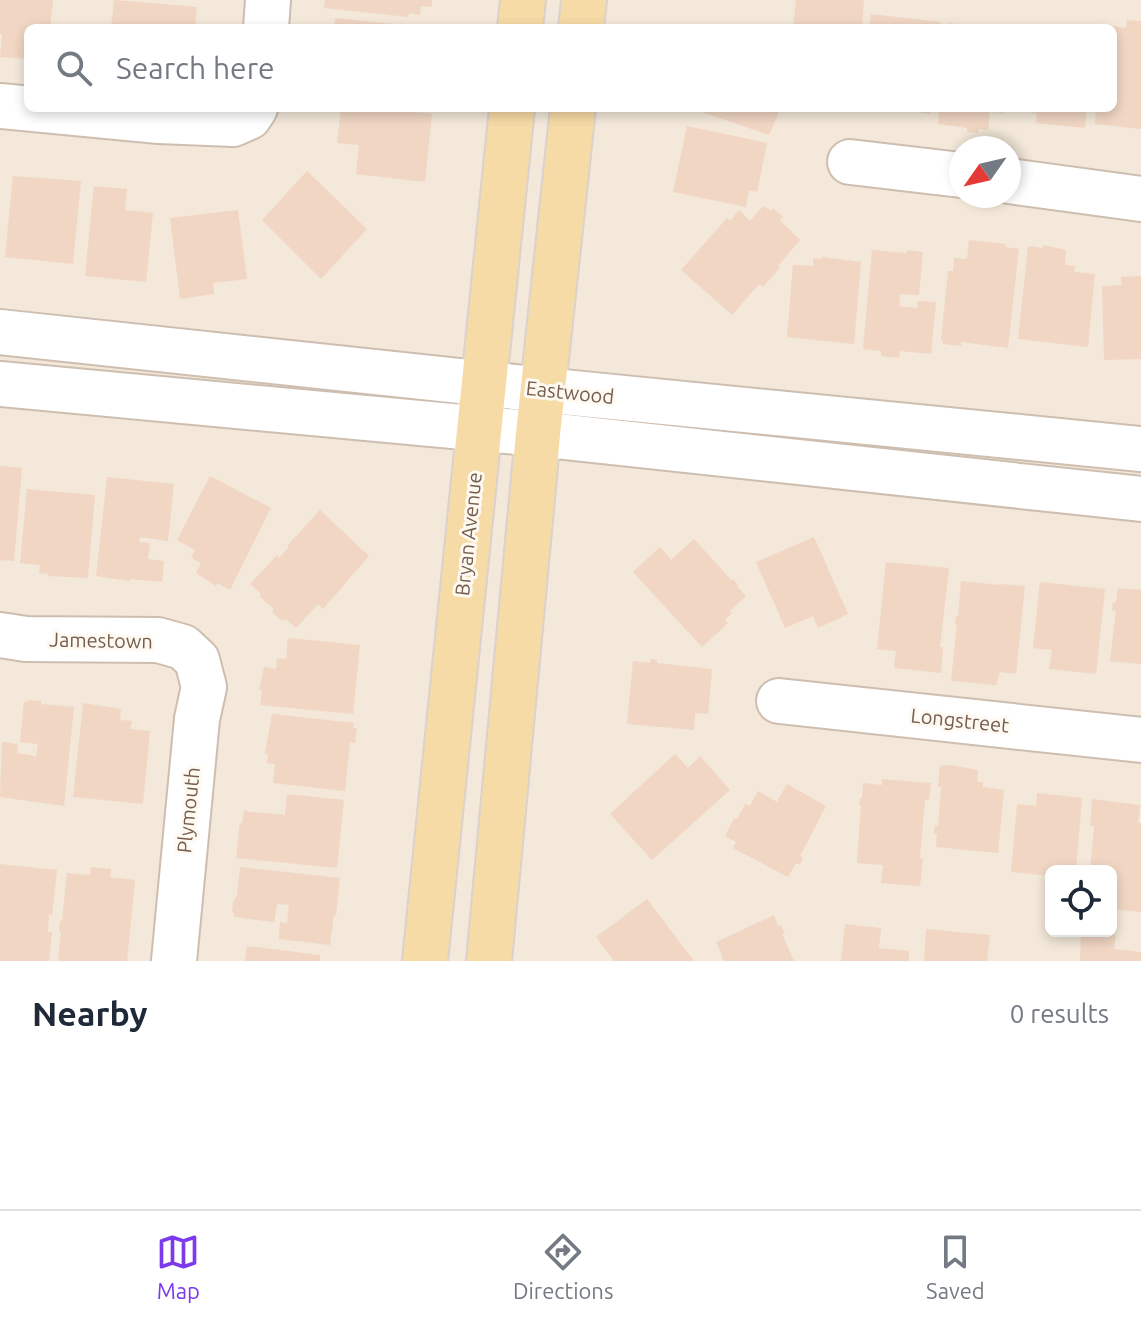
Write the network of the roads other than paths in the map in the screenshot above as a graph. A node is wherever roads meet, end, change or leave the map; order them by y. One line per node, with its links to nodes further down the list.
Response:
1 (268, 0): 4 (street)
2 (523, 0): 5 (main road)
3 (584, 0): 6 (main road)
4 (266, 24)
5 (520, 24)
6 (581, 24)
7 (0, 106): 8 (street)
8 (24, 108)
9 (64, 112): 10 (street)
10 (252, 112)
11 (512, 112): 18 (main road, Bryan Avenue)
12 (573, 112): 20 (main road)
13 (850, 162): 14 (street)
14 (949, 174)
15 (1021, 183): 16 (street)
16 (1141, 199)
17 (0, 332): 18 (street, Eastwood)
18 (483, 382): 20 (street, Eastwood); 21 (main road, Bryan Avenue)
19 (0, 384): 21 (street)
20 (543, 390): 22 (main road); 23 (street, Eastwood)
21 (478, 430): 22 (street); 30 (main road, Bryan Avenue)
22 (538, 434): 24 (street); 31 (main road)
23 (1141, 449)
24 (1141, 499)
25 (0, 635): 26 (street, Jamestown)
26 (197, 660): 29 (street, Plymouth)
27 (779, 701): 28 (street, Longstreet)
28 (1141, 740)
29 (174, 961)
30 (425, 961)
31 (489, 961)

